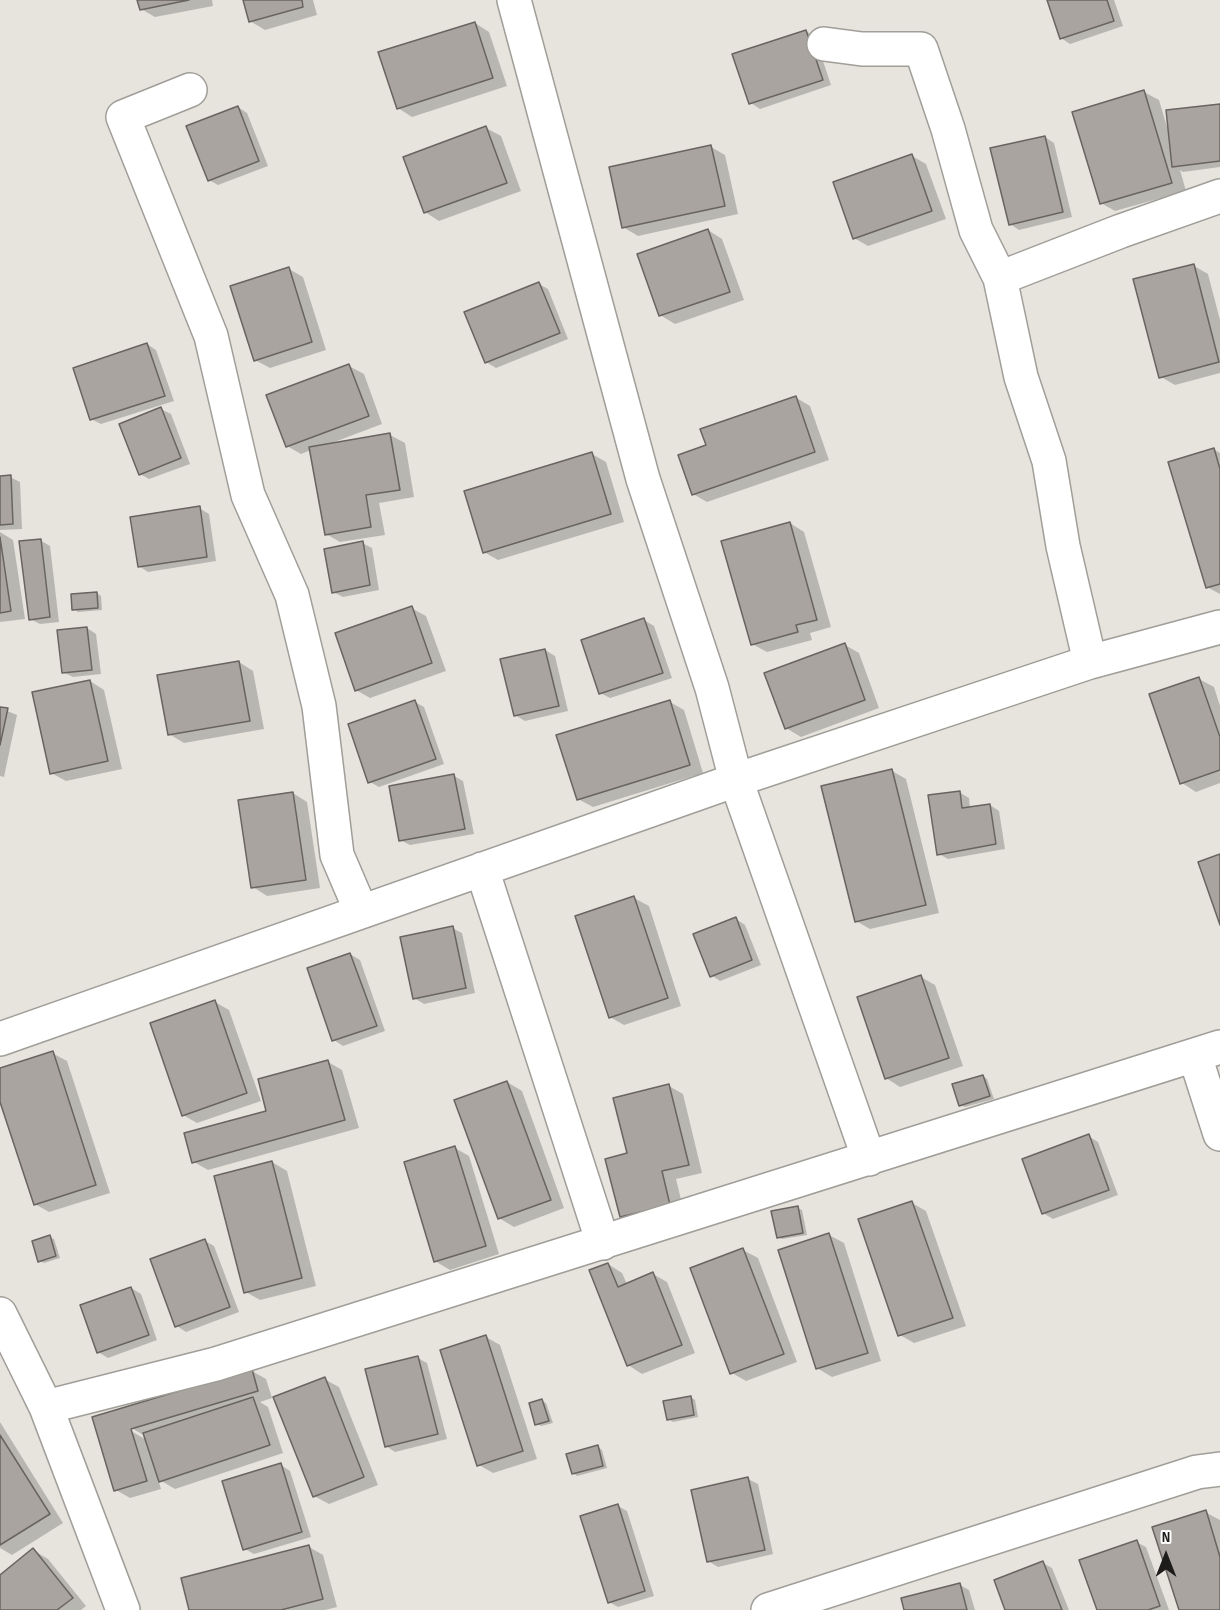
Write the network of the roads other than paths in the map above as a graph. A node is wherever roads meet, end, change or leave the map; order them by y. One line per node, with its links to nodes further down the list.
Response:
1 (514, 0): 8 (street)
2 (824, 44): 5 (street)
3 (190, 90): 10 (street)
4 (1220, 196): 5 (street)
5 (1000, 278): 7 (street)
6 (1220, 627): 7 (street)
7 (1090, 662): 8 (street)
8 (736, 780): 9 (street); 14 (street)
9 (482, 869): 10 (street); 15 (street)
10 (362, 911): 11 (street)
11 (0, 1039)
12 (1207, 1052): 13 (street); 14 (street)
13 (1220, 1134)
14 (869, 1159): 15 (street)
15 (603, 1243): 17 (street)
16 (4, 1332): 17 (street)
17 (46, 1407): 19 (street)
18 (1220, 1469): 20 (street)
19 (123, 1610)
20 (768, 1610)

